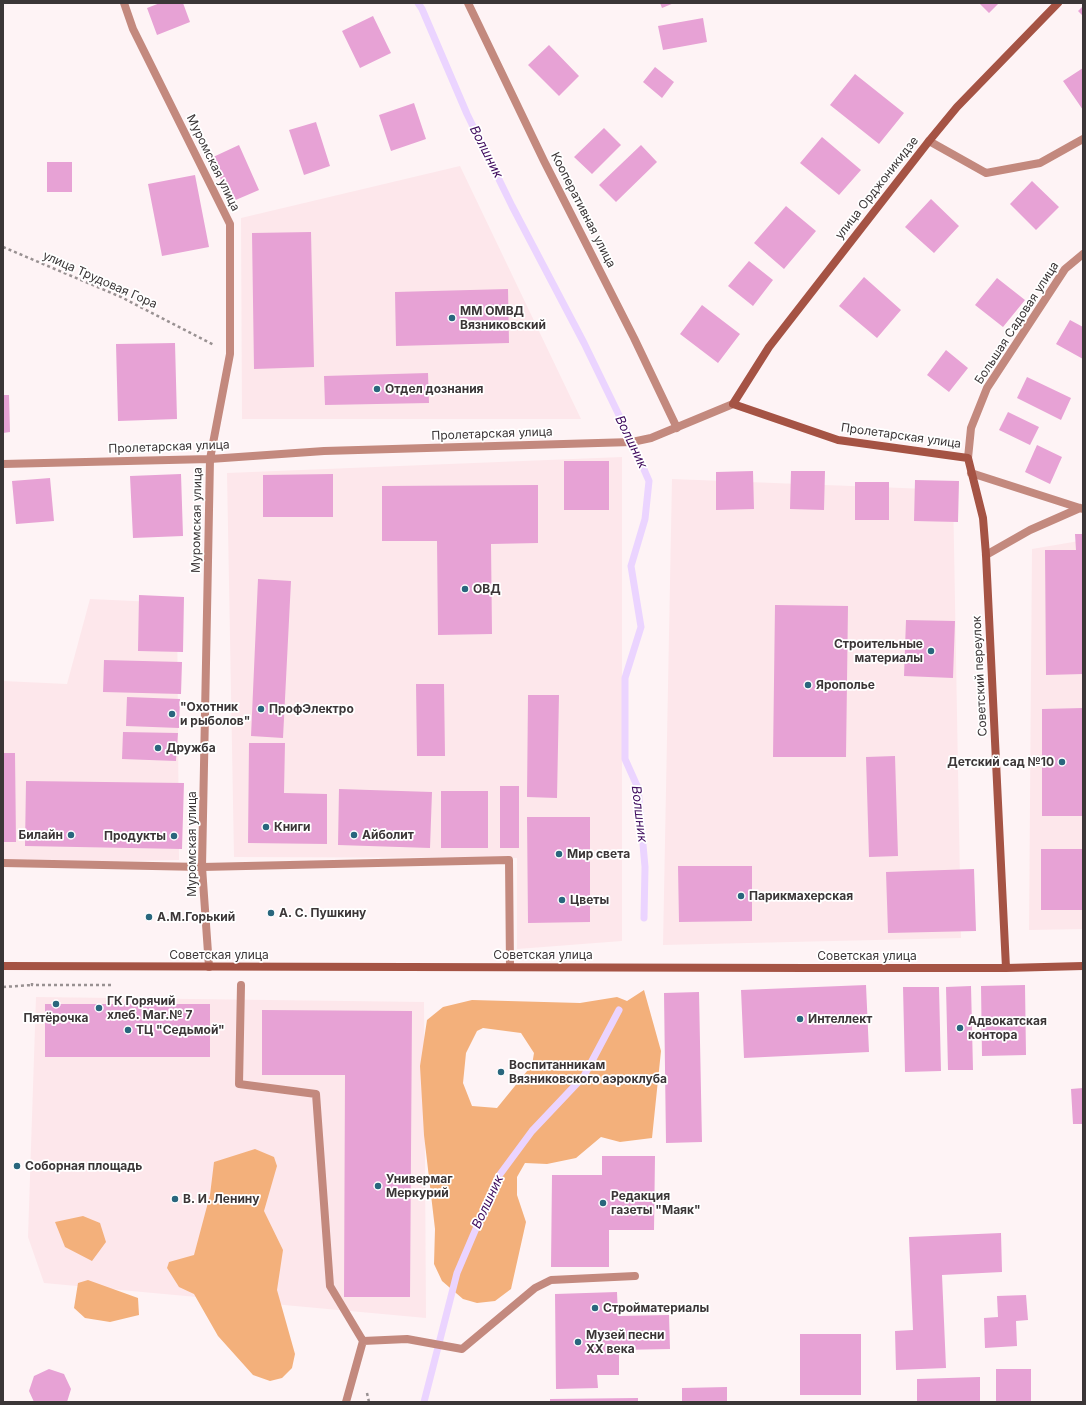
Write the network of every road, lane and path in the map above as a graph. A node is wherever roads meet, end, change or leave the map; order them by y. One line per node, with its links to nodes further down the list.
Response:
1 (124, 3): 8 (street, Муромская улица)
2 (468, 3): 10 (street, Кооперативная улица)
3 (1058, 3): 5 (street, улица Орджоникидзе)
4 (1083, 139): 5 (street)
5 (929, 141): 9 (street, улица Орджоникидзе)
6 (3, 247): 8 (path, улица Трудовая Гора)
7 (1083, 254): 11 (street, Большая Садовая улица)
8 (230, 354): 12 (street, Муромская улица)
9 (733, 404): 10 (street, Пролетарская улица); 11 (street, Пролетарская улица)
10 (677, 428): 12 (street, Пролетарская улица)
11 (968, 458): 14 (street, Советский переулок)
12 (210, 459): 13 (street, Пролетарская улица); 18 (street, Муромская улица)
13 (3, 464)
14 (971, 473): 15 (street); 16 (street, Советский переулок)
15 (1081, 508): 16 (street)
16 (986, 555): 23 (street, Советский переулок)
17 (3, 863): 18 (street)
18 (202, 867): 21 (street, Муромская улица); 22 (street)
19 (3, 966): 21 (street, Советская улица)
20 (1083, 966): 23 (street, Советская улица)
21 (209, 967): 22 (street, Советская улица)
22 (510, 967): 23 (street, Советская улица)
23 (1006, 968)
24 (241, 985): 28 (street)
25 (32, 986): 26 (path)
26 (3, 987)
27 (635, 1276): 28 (street)
28 (363, 1341): 29 (street)
29 (346, 1402)

